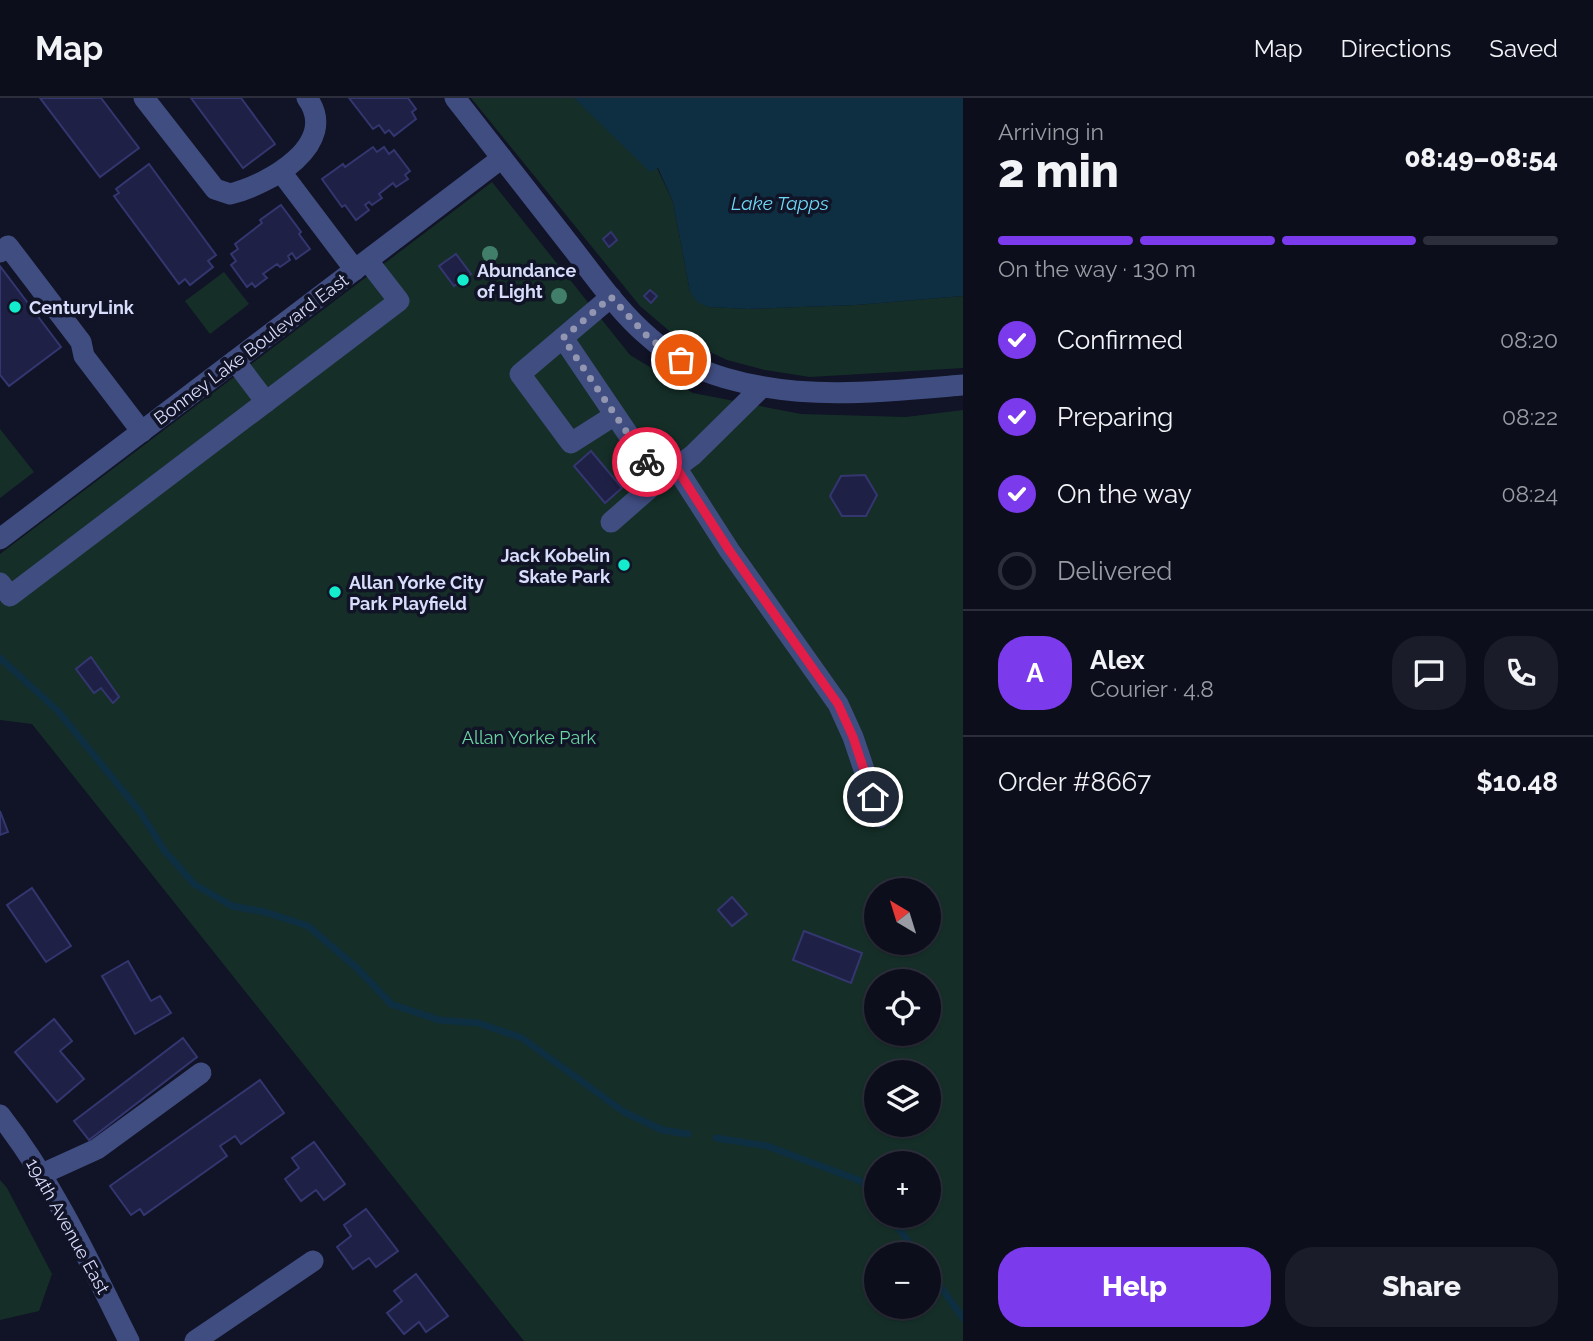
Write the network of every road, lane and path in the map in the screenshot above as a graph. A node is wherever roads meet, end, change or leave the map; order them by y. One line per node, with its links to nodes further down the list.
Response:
1 (144, 98): 5 (street)
2 (307, 98): 5 (street)
3 (455, 98): 4 (street)
4 (502, 158): 7 (street, Bonney Lake Boulevard East); 8 (street)
5 (281, 172): 7 (street)
6 (0, 252): 15 (street)
7 (362, 265): 10 (street, Bonney Lake Boulevard East); 13 (street)
8 (611, 297): 9 (street); 12 (street)
9 (563, 338): 14 (street); 14 (street)
10 (235, 361): 13 (street); 15 (street, Bonney Lake Boulevard East)
11 (963, 385): 12 (street)
12 (762, 387): 16 (street)
13 (266, 402): 19 (street)
14 (615, 415): 16 (street)
15 (142, 432): 18 (street, Bonney Lake Boulevard East)
16 (668, 474): 17 (street); 20 (street)
17 (611, 522)
18 (0, 539)
19 (0, 583)
20 (880, 817)
21 (201, 1073): 23 (street)
22 (0, 1115): 23 (street, 194th Avenue East)
23 (42, 1174): 25 (street, 194th Avenue East)
24 (313, 1261): 26 (street)
25 (130, 1341)
26 (195, 1341)

